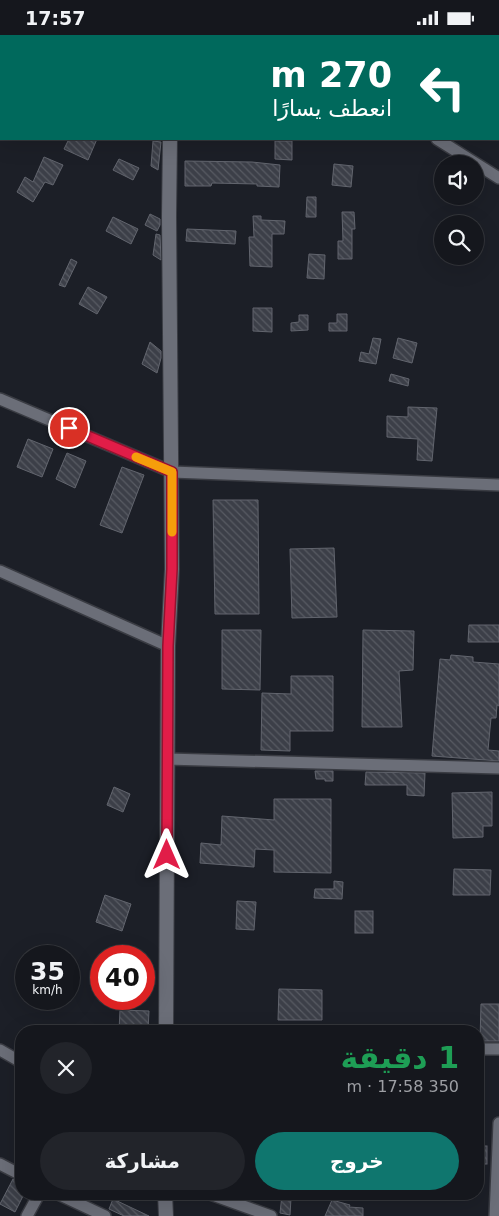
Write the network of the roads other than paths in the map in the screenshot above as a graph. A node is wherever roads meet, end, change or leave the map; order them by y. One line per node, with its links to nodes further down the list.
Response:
1 (170, 140): 5 (street)
2 (439, 140): 3 (street)
3 (499, 178)
4 (0, 399): 5 (street)
5 (172, 472): 6 (street); 8 (street)
6 (499, 485)
7 (0, 571): 8 (street)
8 (168, 646): 9 (street)
9 (167, 759): 10 (street); 11 (street)
10 (499, 768)
11 (166, 1025)
12 (484, 1049): 13 (street)
13 (499, 1049)
14 (0, 1050): 15 (street)
15 (15, 1059)
16 (499, 1123): 27 (street)
17 (0, 1164): 18 (street)
18 (15, 1172)
19 (35, 1200): 23 (street)
20 (71, 1200): 24 (street)
21 (166, 1200): 25 (street)
22 (227, 1200): 26 (street)
23 (26, 1216)
24 (105, 1216)
25 (166, 1216)
26 (271, 1216)
27 (495, 1216)

